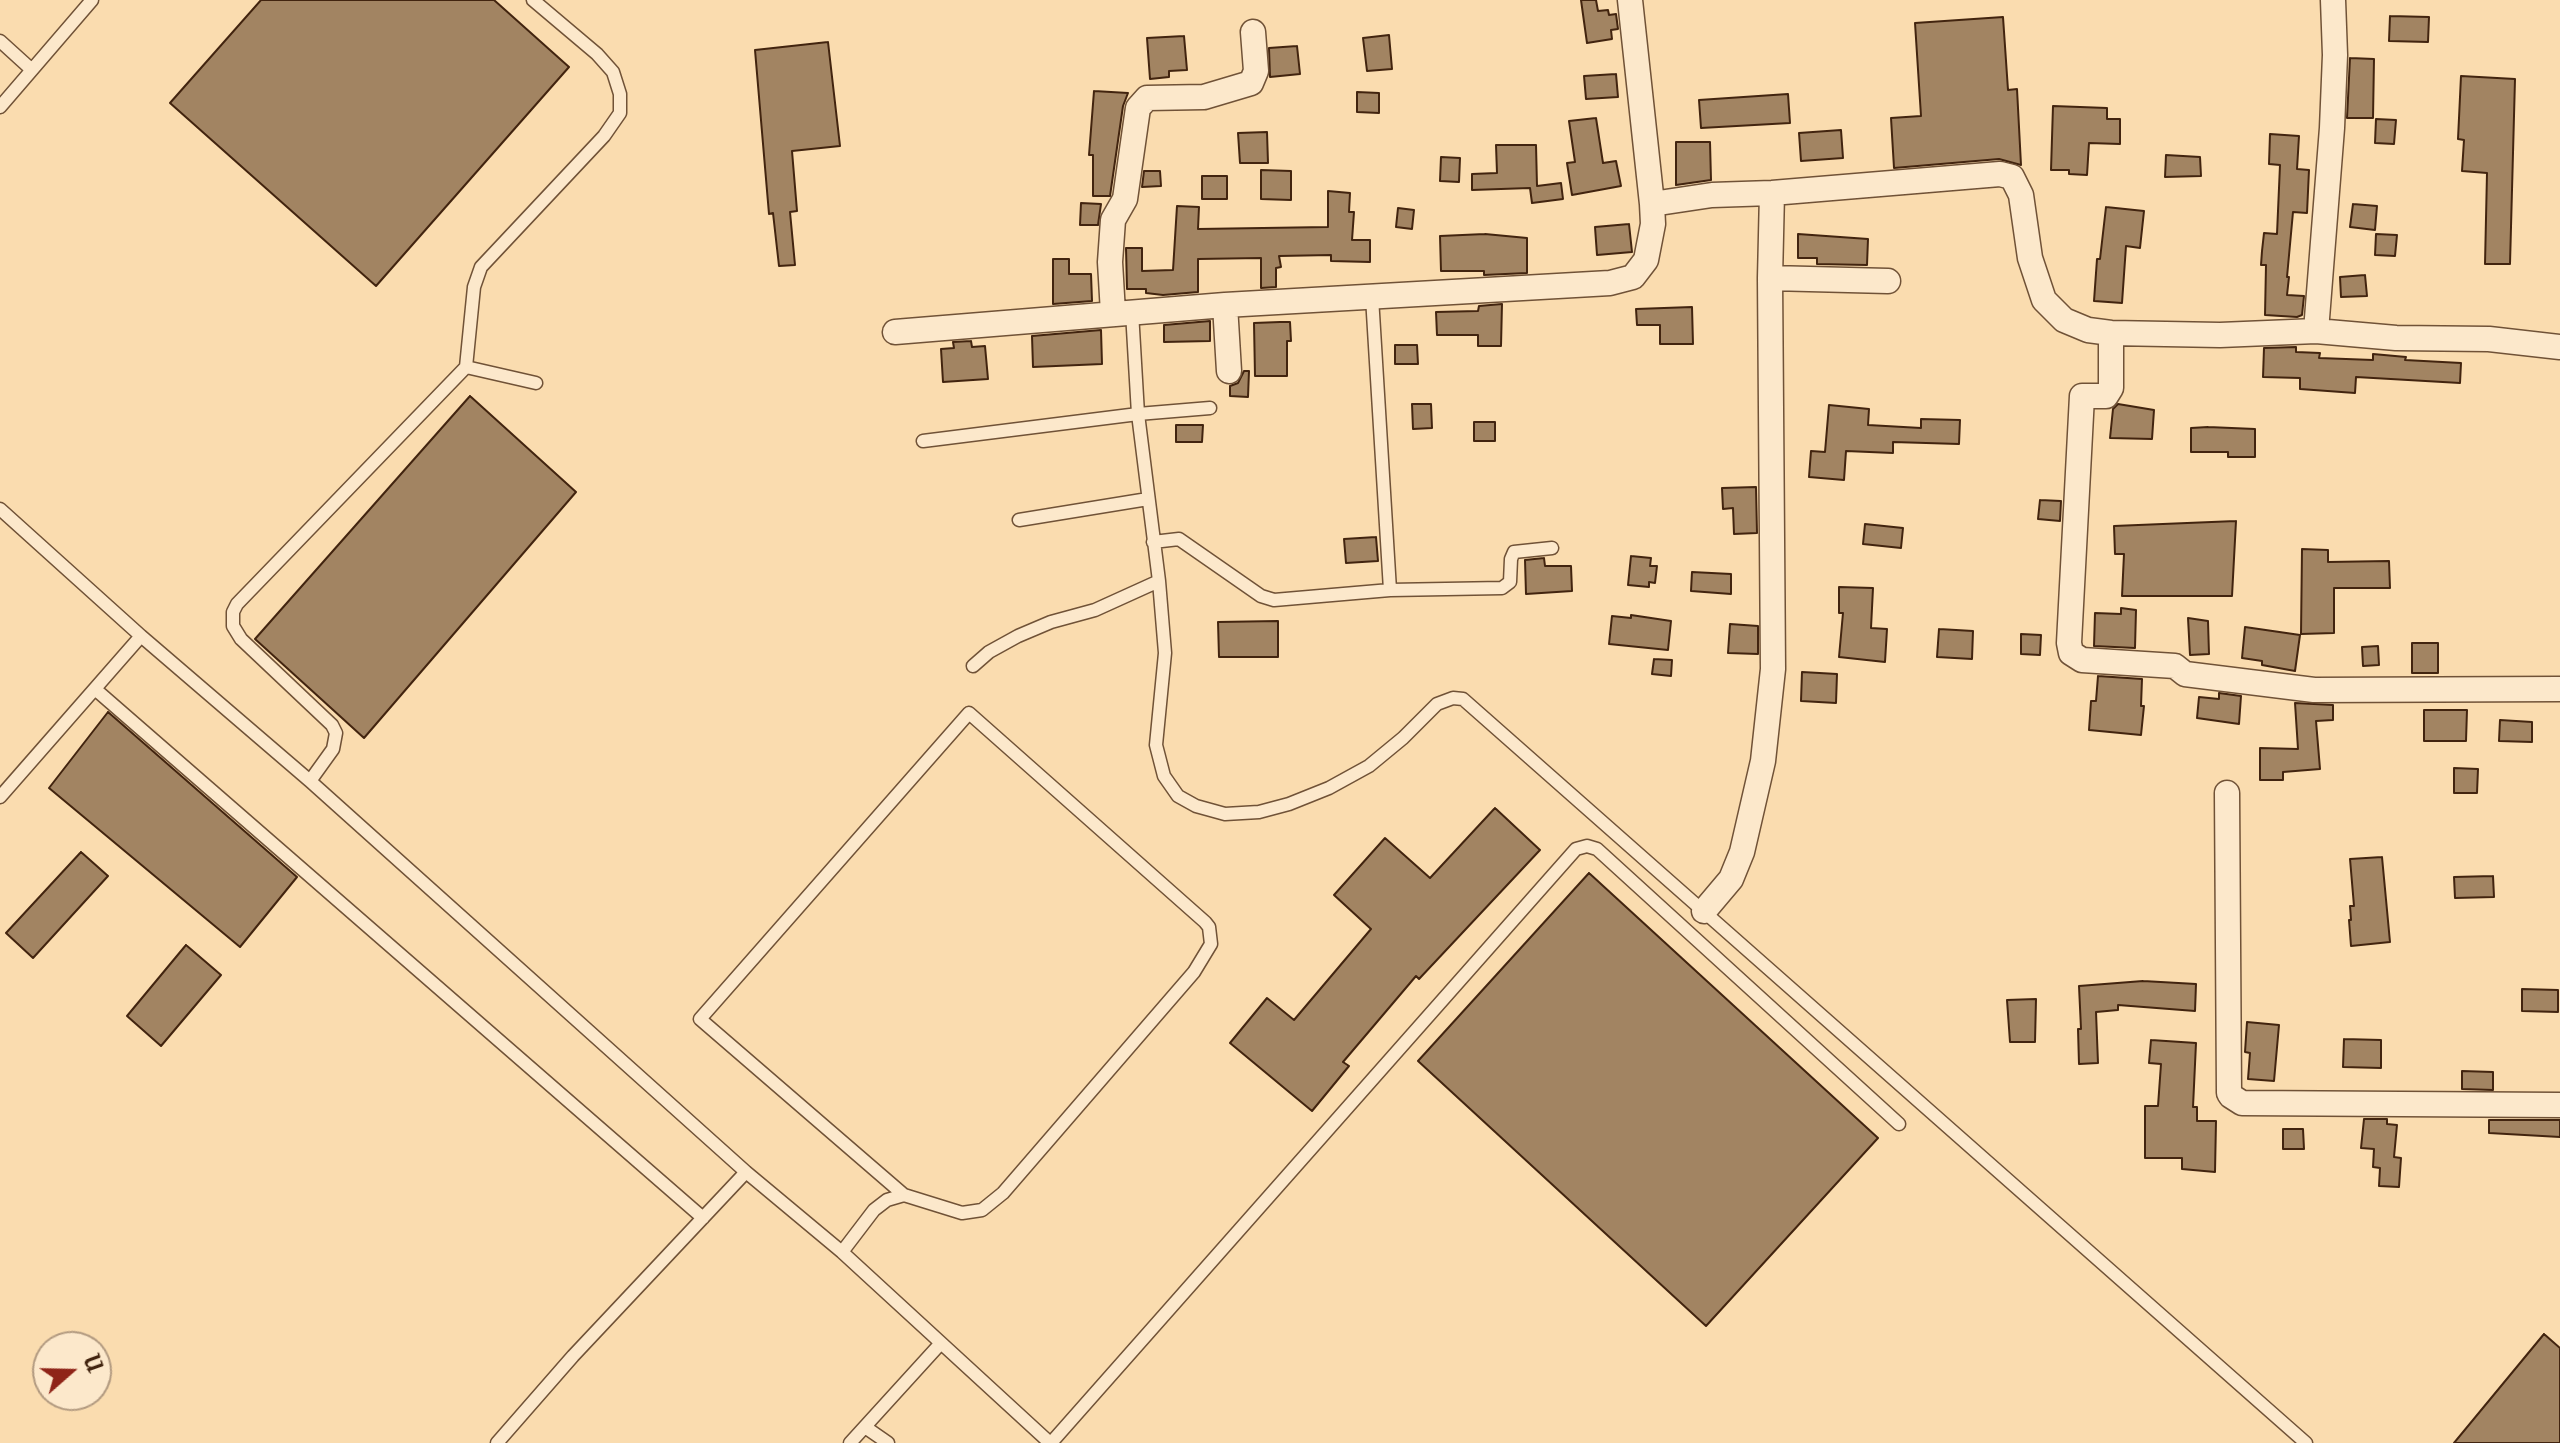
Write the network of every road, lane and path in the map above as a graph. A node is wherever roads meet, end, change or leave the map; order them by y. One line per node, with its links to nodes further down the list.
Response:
1 (92, 0): 7 (lane)
2 (533, 0): 20 (lane)
3 (1630, 0): 10 (street)
4 (2333, 0): 16 (street)
5 (1253, 32): 15 (street)
6 (0, 41): 7 (lane)
7 (32, 70): 8 (lane)
8 (0, 107)
9 (1772, 193): 10 (street); 11 (street); 18 (street)
10 (1652, 204): 13 (street)
11 (1770, 278): 12 (street); 40 (street)
12 (1888, 281)
13 (1372, 297): 14 (street); 32 (lane)
14 (1225, 305): 15 (street); 21 (street)
15 (1123, 312): 17 (street); 24 (lane)
16 (2316, 331): 18 (street); 19 (street)
17 (895, 332)
18 (2111, 333): 36 (street)
19 (2560, 347)
20 (466, 367): 22 (lane); 37 (lane)
21 (1229, 371)
22 (536, 383)
23 (1210, 408): 24 (lane)
24 (1138, 414): 25 (lane); 26 (lane)
25 (923, 441)
26 (1148, 499): 28 (lane); 29 (lane)
27 (0, 509): 33 (lane)
28 (1019, 520)
29 (1153, 542): 31 (lane); 32 (lane)
30 (1552, 548): 32 (lane)
31 (1159, 581): 34 (lane); 40 (lane)
32 (1390, 590)
33 (141, 636): 35 (lane); 37 (lane)
34 (973, 666)
35 (95, 689): 39 (lane); 45 (lane)
36 (2560, 689)
37 (310, 781): 43 (lane)
38 (2227, 793): 41 (street)
39 (0, 797)
40 (1704, 911): 53 (lane)
41 (2560, 1105)
42 (1899, 1124): 52 (lane)
43 (746, 1172): 45 (lane); 46 (lane)
44 (904, 1195): 44 (lane); 46 (lane)
45 (703, 1218): 49 (lane)
46 (842, 1252): 47 (lane)
47 (941, 1343): 48 (lane); 52 (lane)
48 (865, 1427): 50 (lane); 51 (lane)
49 (497, 1443)
50 (850, 1443)
51 (888, 1443)
52 (1050, 1443)
53 (2306, 1443)

